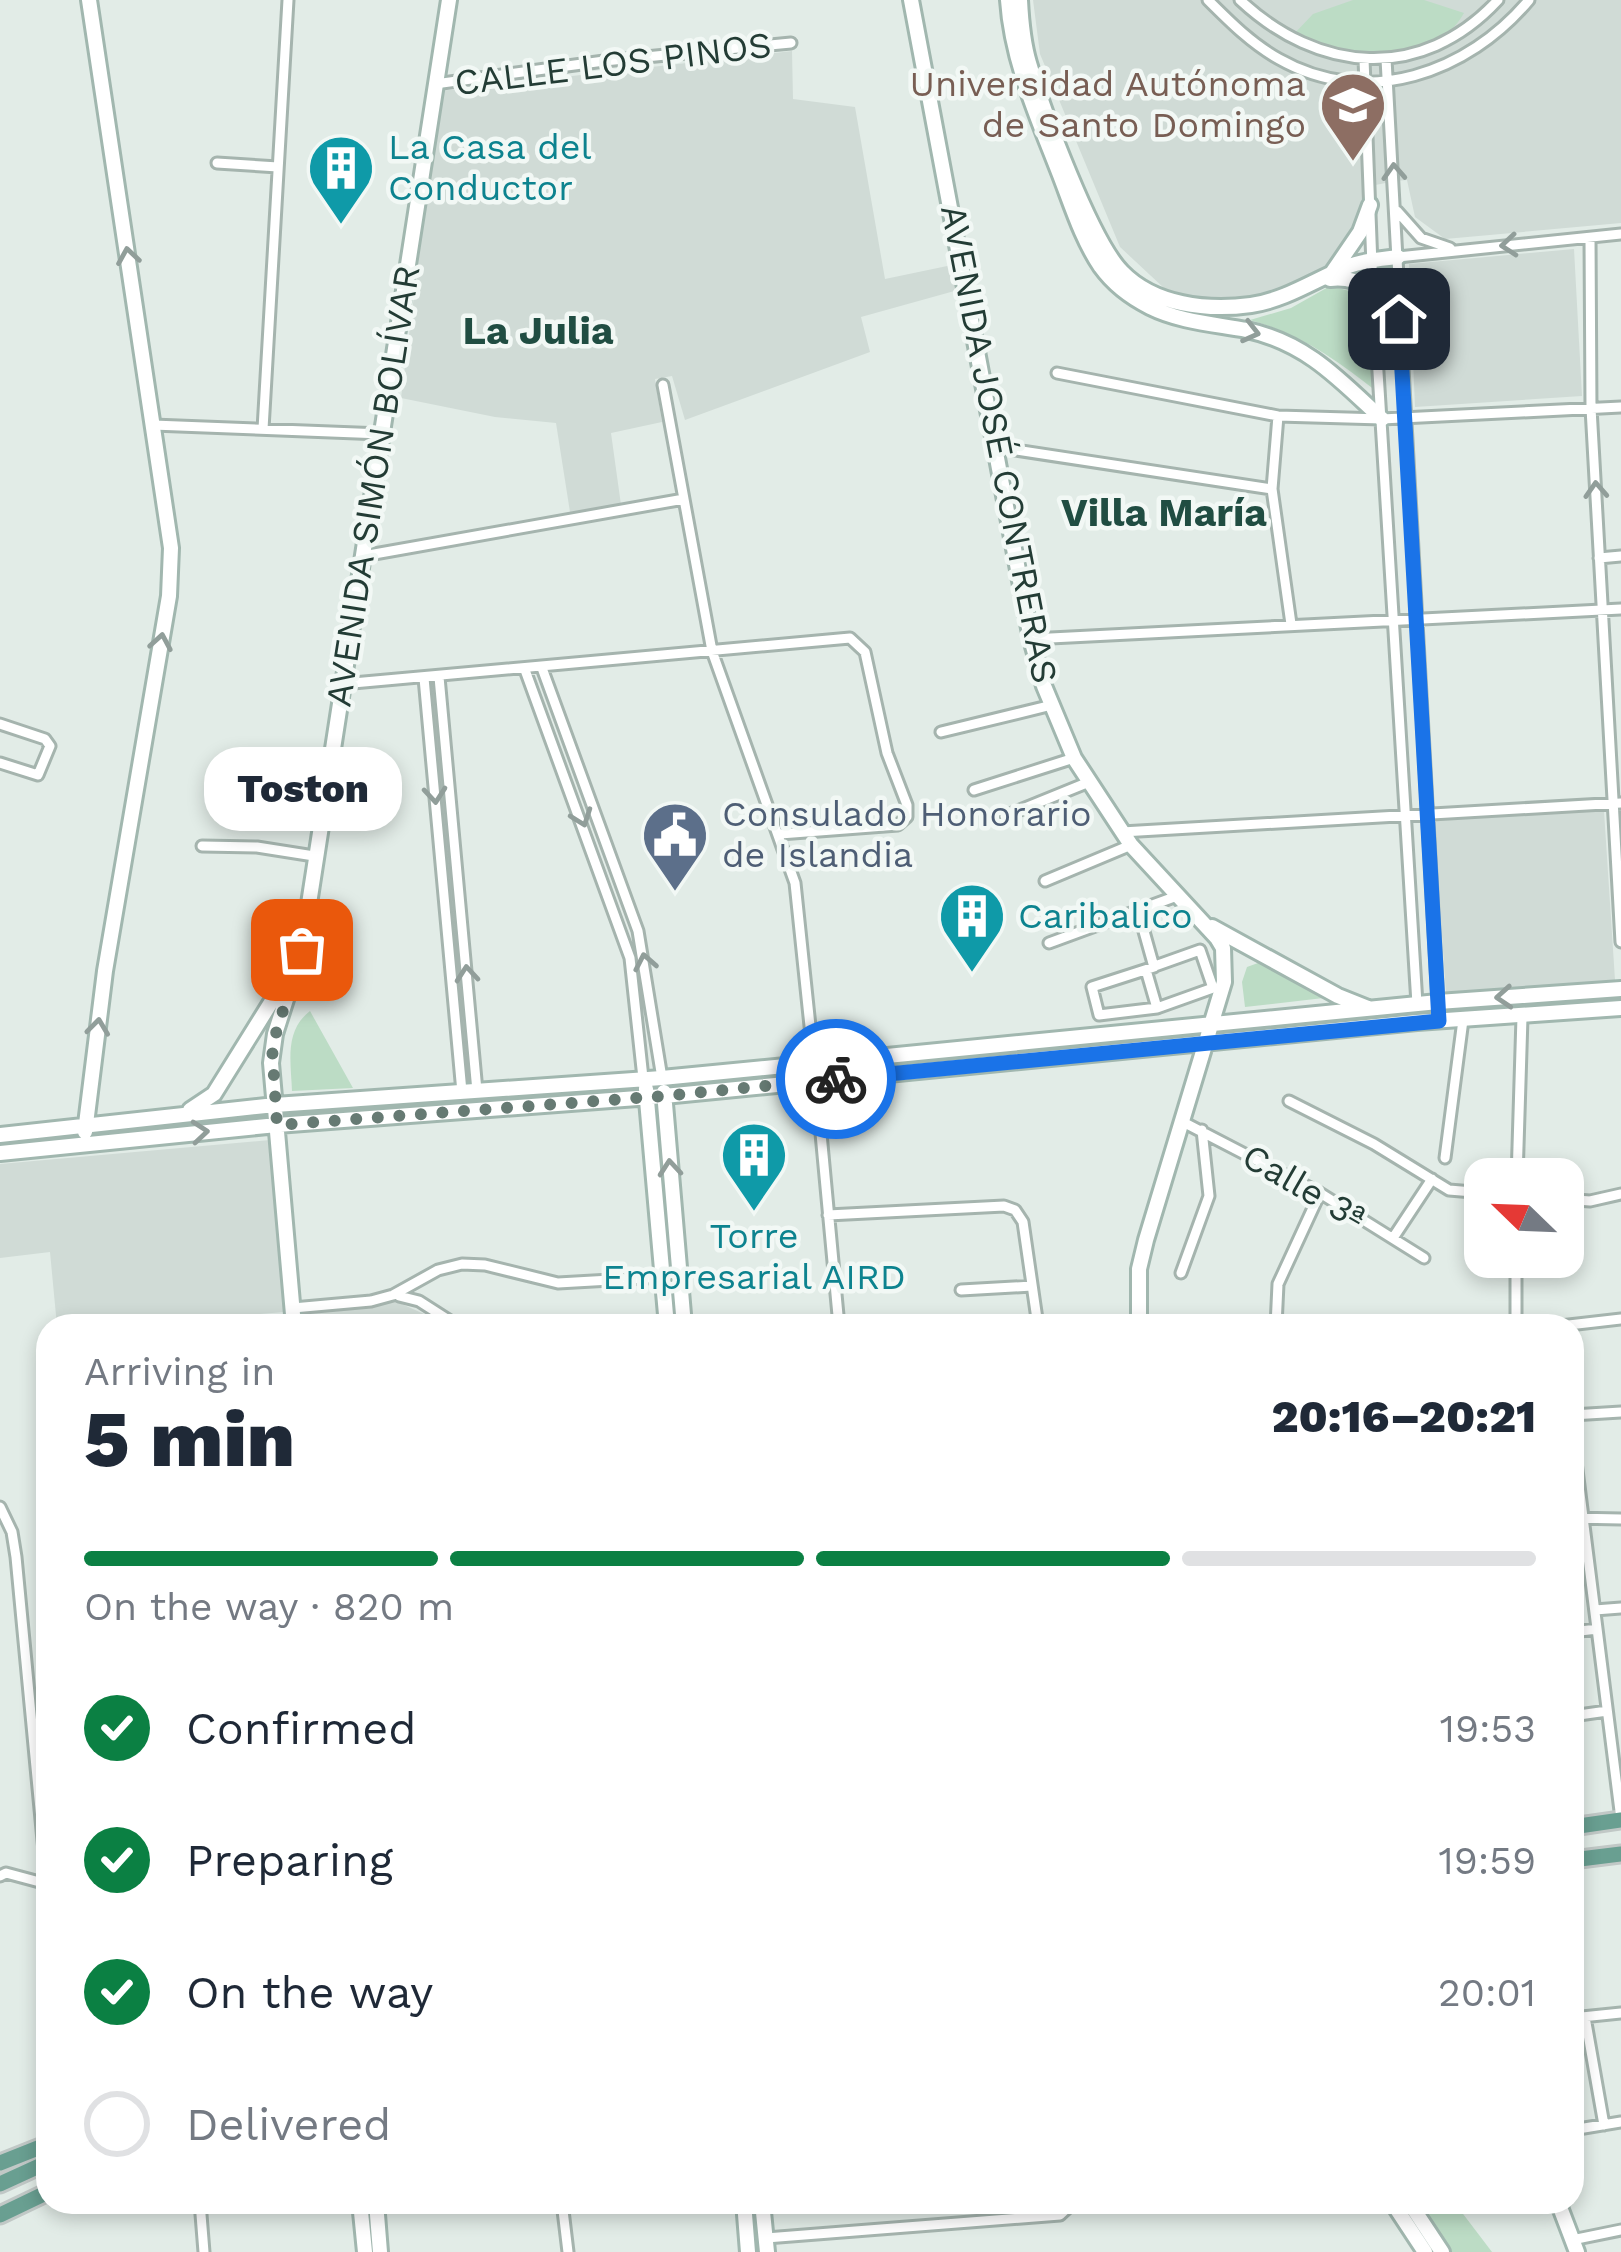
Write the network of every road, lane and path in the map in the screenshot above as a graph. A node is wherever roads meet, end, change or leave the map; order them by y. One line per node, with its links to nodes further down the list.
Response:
1 (89, 0): 36 (main road, one-way to 1)
2 (288, 0): 18 (street)
3 (449, 0): 16 (main road, AVENIDA SIMÓN BOLÍVAR)
4 (911, 0): 39 (main road, AVENIDA JOSÉ CONTRERAS)
5 (1008, 0): 35 (main road, one-way to 35)
6 (1020, 0): 26 (main road)
7 (1208, 0): 15 (street)
8 (1240, 0): 12 (street)
9 (1498, 0): 13 (street)
10 (1529, 0): 14 (street)
11 (791, 43): 16 (street, CALLE LOS PINOS)
12 (1364, 59): 13 (street); 15 (street)
13 (1386, 59): 14 (street)
14 (1388, 81): 15 (street); 20 (street, one-way to 14)
15 (1366, 82): 19 (street)
16 (435, 84): 38 (main road, AVENIDA SIMÓN BOLÍVAR)
17 (217, 164): 18 (street)
18 (278, 167): 37 (street)
19 (1370, 205): 25 (street); 26 (main road)
20 (1395, 208): 23 (street); 24 (street)
21 (1621, 234): 22 (street)
22 (1590, 238): 23 (street, one-way to 23); 32 (street)
23 (1455, 250): 24 (street)
24 (1398, 257): 25 (main road); 28 (street)
25 (1373, 260): 26 (main road); 27 (street)
26 (1325, 277): 27 (main road)
27 (1373, 291): 28 (main road); 35 (street)
28 (1399, 319): 34 (street)
29 (1057, 373): 33 (street)
30 (663, 385): 41 (street)
31 (1621, 407): 32 (street)
32 (1591, 408): 34 (street); 44 (street, one-way to 32)
33 (1278, 416): 35 (street); 40 (street)
34 (1406, 418): 35 (street); 47 (street)
35 (1382, 419): 48 (street)
36 (153, 425): 37 (street); 113 (main road, one-way to 36)
37 (263, 429): 38 (street)
38 (382, 434): 42 (main road, AVENIDA SIMÓN BOLÍVAR)
39 (996, 447): 40 (street); 50 (main road, AVENIDA JOSÉ CONTRERAS)
40 (1272, 489): 49 (street)
41 (685, 500): 42 (street); 51 (street)
42 (363, 556): 56 (main road, AVENIDA SIMÓN BOLÍVAR)
43 (1621, 556): 44 (street)
44 (1599, 558): 46 (street)
45 (1621, 609): 46 (street)
46 (1602, 610): 47 (street); 66 (street)
47 (1415, 619): 48 (street); 67 (street)
48 (1393, 620): 49 (street); 69 (street)
49 (1291, 624): 50 (street)
50 (1031, 639): 57 (main road, AVENIDA JOSÉ CONTRERAS)
51 (712, 650): 52 (street); 70 (street); 70 (street)
52 (542, 668): 53 (street); 61 (street)
53 (525, 670): 54 (street); 63 (street)
54 (440, 677): 55 (street); 80 (street)
55 (424, 679): 56 (street); 81 (street, one-way to 81)
56 (342, 684): 73 (main road, AVENIDA SIMÓN BOLÍVAR)
57 (1053, 705): 59 (street); 60 (main road, AVENIDA JOSÉ CONTRERAS)
58 (0, 724): 62 (street)
59 (941, 732)
60 (1074, 758): 64 (main road, AVENIDA JOSÉ CONTRERAS); 65 (street)
61 (576, 760): 63 (street); 75 (street)
62 (0, 763)
63 (562, 766): 76 (street, one-way to 76)
64 (1088, 782): 68 (street); 71 (main road, AVENIDA JOSÉ CONTRERAS)
65 (974, 790)
66 (1617, 803): 67 (street); 82 (street)
67 (1426, 816): 69 (street); 87 (street)
68 (1006, 817)
69 (1405, 817): 71 (street); 88 (street)
70 (780, 834): 98 (street)
71 (1126, 838): 74 (street); 77 (main road, AVENIDA JOSÉ CONTRERAS)
72 (202, 846): 73 (street)
73 (314, 856): 84 (main road, AVENIDA SIMÓN BOLÍVAR)
74 (1045, 881)
75 (622, 884): 76 (street); 100 (street, one-way to 75)
76 (608, 890): 99 (street)
77 (1177, 896): 78 (street); 79 (main road, AVENIDA JOSÉ CONTRERAS)
78 (1138, 910): 83 (street); 85 (street)
79 (1204, 923): 91 (main road); 96 (main road, AVENIDA JOSÉ CONTRERAS)
80 (463, 926): 81 (street); 102 (street, one-way to 80)
81 (448, 928): 102 (street)
82 (1621, 942)
83 (1049, 944)
84 (302, 950): 106 (main road, AVENIDA SIMÓN BOLÍVAR); 108 (main road)
85 (1150, 968): 89 (street); 89 (street); 89 (street)
86 (1621, 989): 87 (main road, one-way to 87)
87 (1438, 1002): 88 (main road); 94 (street)
88 (1417, 1004): 91 (main road); 95 (street)
89 (1157, 1007)
90 (1621, 1008): 92 (main road)
91 (1373, 1010): 96 (main road)
92 (1522, 1017): 93 (main road); 115 (street)
93 (1462, 1020): 94 (main road); 116 (street)
94 (1439, 1021): 95 (main road)
95 (1417, 1022): 97 (main road)
96 (1211, 1025): 97 (main road, AVENIDA JOSÉ CONTRERAS); 98 (main road)
97 (1204, 1046): 101 (main road); 109 (main road, AVENIDA JOSÉ CONTRERAS)
98 (814, 1062): 100 (main road); 101 (street)
99 (644, 1078): 100 (main road); 102 (main road); 103 (main road)
100 (662, 1078): 104 (main road)
101 (816, 1081): 104 (main road); 122 (street)
102 (469, 1091): 106 (main road); 107 (main road)
103 (647, 1096): 104 (main road); 107 (main road); 126 (main road)
104 (664, 1096): 135 (main road, one-way to 104)
105 (1289, 1101): 117 (street)
106 (275, 1105): 108 (main road); 110 (main road, AVENIDA SIMÓN BOLÍVAR)
107 (472, 1109): 110 (main road)
108 (176, 1114): 113 (main road)
109 (1181, 1121): 111 (street, Calle 3ª); 138 (main road, AVENIDA JOSÉ CONTRERAS)
110 (277, 1125): 113 (main road, one-way to 110); 131 (main road, AVENIDA SIMÓN BOLÍVAR)
111 (1202, 1130): 119 (street, Calle 3ª); 125 (street)
112 (0, 1135): 113 (main road)
113 (85, 1135): 114 (main road)
114 (0, 1153)
115 (1518, 1158)
116 (1445, 1159)
117 (1432, 1179): 118 (street); 123 (street)
118 (1464, 1191)
119 (1320, 1193): 123 (street, Calle 3ª); 139 (street)
120 (1621, 1194): 121 (street)
121 (1584, 1200)
122 (828, 1215): 128 (street); 136 (street)
123 (1393, 1238): 124 (street, Calle 3ª)
124 (1424, 1258)
125 (1181, 1273)
126 (663, 1277): 130 (street); 134 (main road)
127 (1516, 1278): 140 (street)
128 (1032, 1286): 129 (street); 137 (street)
129 (961, 1290)
130 (393, 1295): 131 (street); 133 (street)
131 (293, 1308): 132 (main road, AVENIDA SIMÓN BOLÍVAR)
132 (293, 1314)
133 (439, 1314)
134 (667, 1314)
135 (683, 1314)
136 (838, 1314)
137 (1036, 1314)
138 (1139, 1314)
139 (1277, 1314)
140 (1516, 1314)
141 (1621, 1319): 142 (street)
142 (1584, 1323)
143 (1621, 1412): 144 (street)
144 (1584, 1414)
145 (0, 1508): 156 (street)
146 (1584, 1519): 147 (street)
147 (1621, 1519)
148 (1584, 1551): 150 (street)
149 (1621, 1607): 150 (street)
150 (1595, 1610): 151 (street)
151 (1597, 1628): 152 (street); 153 (street)
152 (1584, 1630)
153 (1607, 1712): 154 (street); 155 (street)
154 (1584, 1715)
155 (1616, 1731): 157 (street)
156 (36, 1768)
157 (1621, 1820): 158 (main road)
158 (1584, 1825)
159 (1621, 1853): 160 (main road)
160 (1584, 1858)
161 (0, 1876): 162 (street)
162 (36, 1881)
163 (1621, 2013): 164 (street)
164 (1585, 2017): 166 (street)
165 (1621, 2122): 166 (street)
166 (1604, 2125): 167 (street)
167 (1584, 2128)
168 (36, 2149): 169 (main road)
169 (0, 2163)
170 (36, 2168): 171 (main road)
171 (0, 2184)
172 (36, 2198): 183 (main road)
173 (201, 2214): 187 (street)
174 (361, 2214): 188 (main road)
175 (377, 2214): 189 (main road)
176 (563, 2214): 190 (street)
177 (745, 2214): 191 (main road)
178 (763, 2214): 185 (main road)
179 (1061, 2214): 185 (street)
180 (1400, 2214): 192 (main road)
181 (1417, 2214): 193 (main road)
182 (1562, 2214): 186 (main road)
183 (0, 2215)
184 (1621, 2230): 186 (street)
185 (766, 2245)
186 (1574, 2246)
187 (204, 2252)
188 (364, 2252)
189 (380, 2252)
190 (568, 2252)
191 (748, 2252)
192 (1425, 2252)
193 (1442, 2252)

